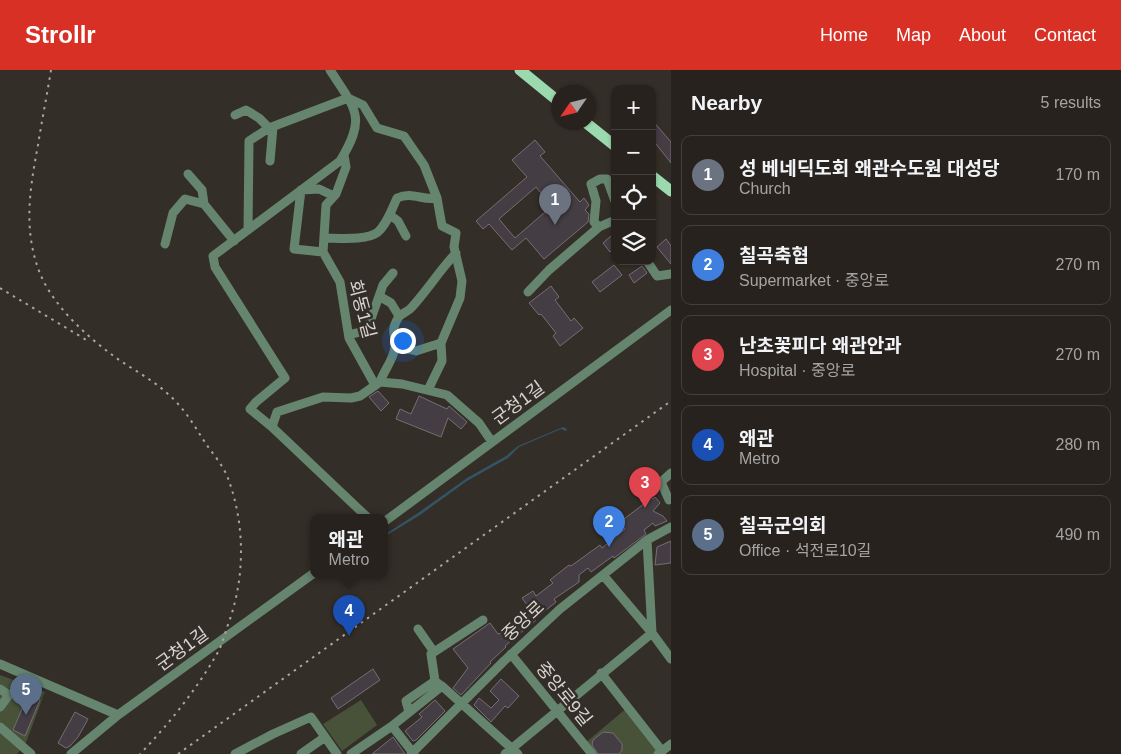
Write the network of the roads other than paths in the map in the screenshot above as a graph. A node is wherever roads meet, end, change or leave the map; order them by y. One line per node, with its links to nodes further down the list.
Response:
1 (330, 70): 4 (street)
2 (520, 70): 3 (main road)
3 (551, 95)
4 (348, 98): 6 (street); 9 (street); 17 (street)
5 (235, 115): 6 (street)
6 (271, 128): 10 (street); 22 (street)
7 (595, 130): 8 (main road)
8 (611, 143)
9 (344, 155): 13 (street); 16 (street)
10 (270, 161)
11 (188, 174): 18 (street)
12 (656, 179): 15 (main road)
13 (302, 190): 16 (street); 22 (street); 27 (street)
14 (611, 190): 21 (street)
15 (671, 191)
16 (334, 196): 24 (street)
17 (437, 198): 19 (street); 28 (street)
18 (204, 204): 25 (street); 26 (street)
19 (390, 215): 23 (street); 24 (street)
20 (611, 222): 21 (street)
21 (599, 227): 32 (street)
22 (248, 230): 25 (street)
23 (406, 236)
24 (324, 238): 27 (street)
25 (234, 241): 41 (street)
26 (165, 244)
27 (323, 252): 36 (street, 회동1길)
28 (456, 253): 35 (street); 37 (street)
29 (650, 265): 31 (street)
30 (393, 273): 33 (street)
31 (671, 274)
32 (528, 292)
33 (380, 296): 35 (street); 36 (street)
34 (671, 310): 42 (street, 군청1길)
35 (399, 316): 38 (street)
36 (349, 335): 39 (street, 회동1길)
37 (441, 343): 38 (street); 40 (street)
38 (396, 346): 39 (street)
39 (378, 383): 40 (street); 41 (street)
40 (428, 390): 42 (street)
41 (272, 427): 46 (street)
42 (492, 442): 47 (street, 군청1길)
43 (671, 473): 44 (street)
44 (667, 486): 45 (street)
45 (670, 501)
46 (364, 514)
47 (388, 519)
48 (671, 527): 49 (street, 중앙로)
49 (648, 540): 50 (street, 중앙로); 54 (street)
50 (603, 575): 54 (street); 56 (street, 중앙로)
51 (310, 576): 65 (street, 군청1길)
52 (482, 620): 55 (street)
53 (418, 629): 55 (street)
54 (652, 633): 57 (street); 59 (street)
55 (434, 652): 60 (street)
56 (511, 654): 62 (street, 중앙로); 64 (street, 중앙로9길)
57 (670, 656)
58 (0, 664): 65 (street)
59 (602, 673): 64 (street); 71 (street)
60 (439, 683): 62 (street); 66 (street)
61 (0, 689): 63 (street)
62 (462, 704): 70 (street); 72 (street, 중앙로)
63 (0, 707)
64 (556, 710): 70 (street); 79 (street, 중앙로9길)
65 (118, 715): 74 (street, 군청1길)
66 (392, 726): 72 (street); 78 (street)
67 (0, 727): 73 (street)
68 (325, 737): 75 (street); 76 (street); 77 (street)
69 (671, 744): 71 (street)
70 (511, 752)
71 (660, 752)
72 (412, 753)
73 (31, 754)
74 (71, 754)
75 (235, 754)
76 (301, 754)
77 (336, 754)
78 (351, 754)
79 (592, 754)

